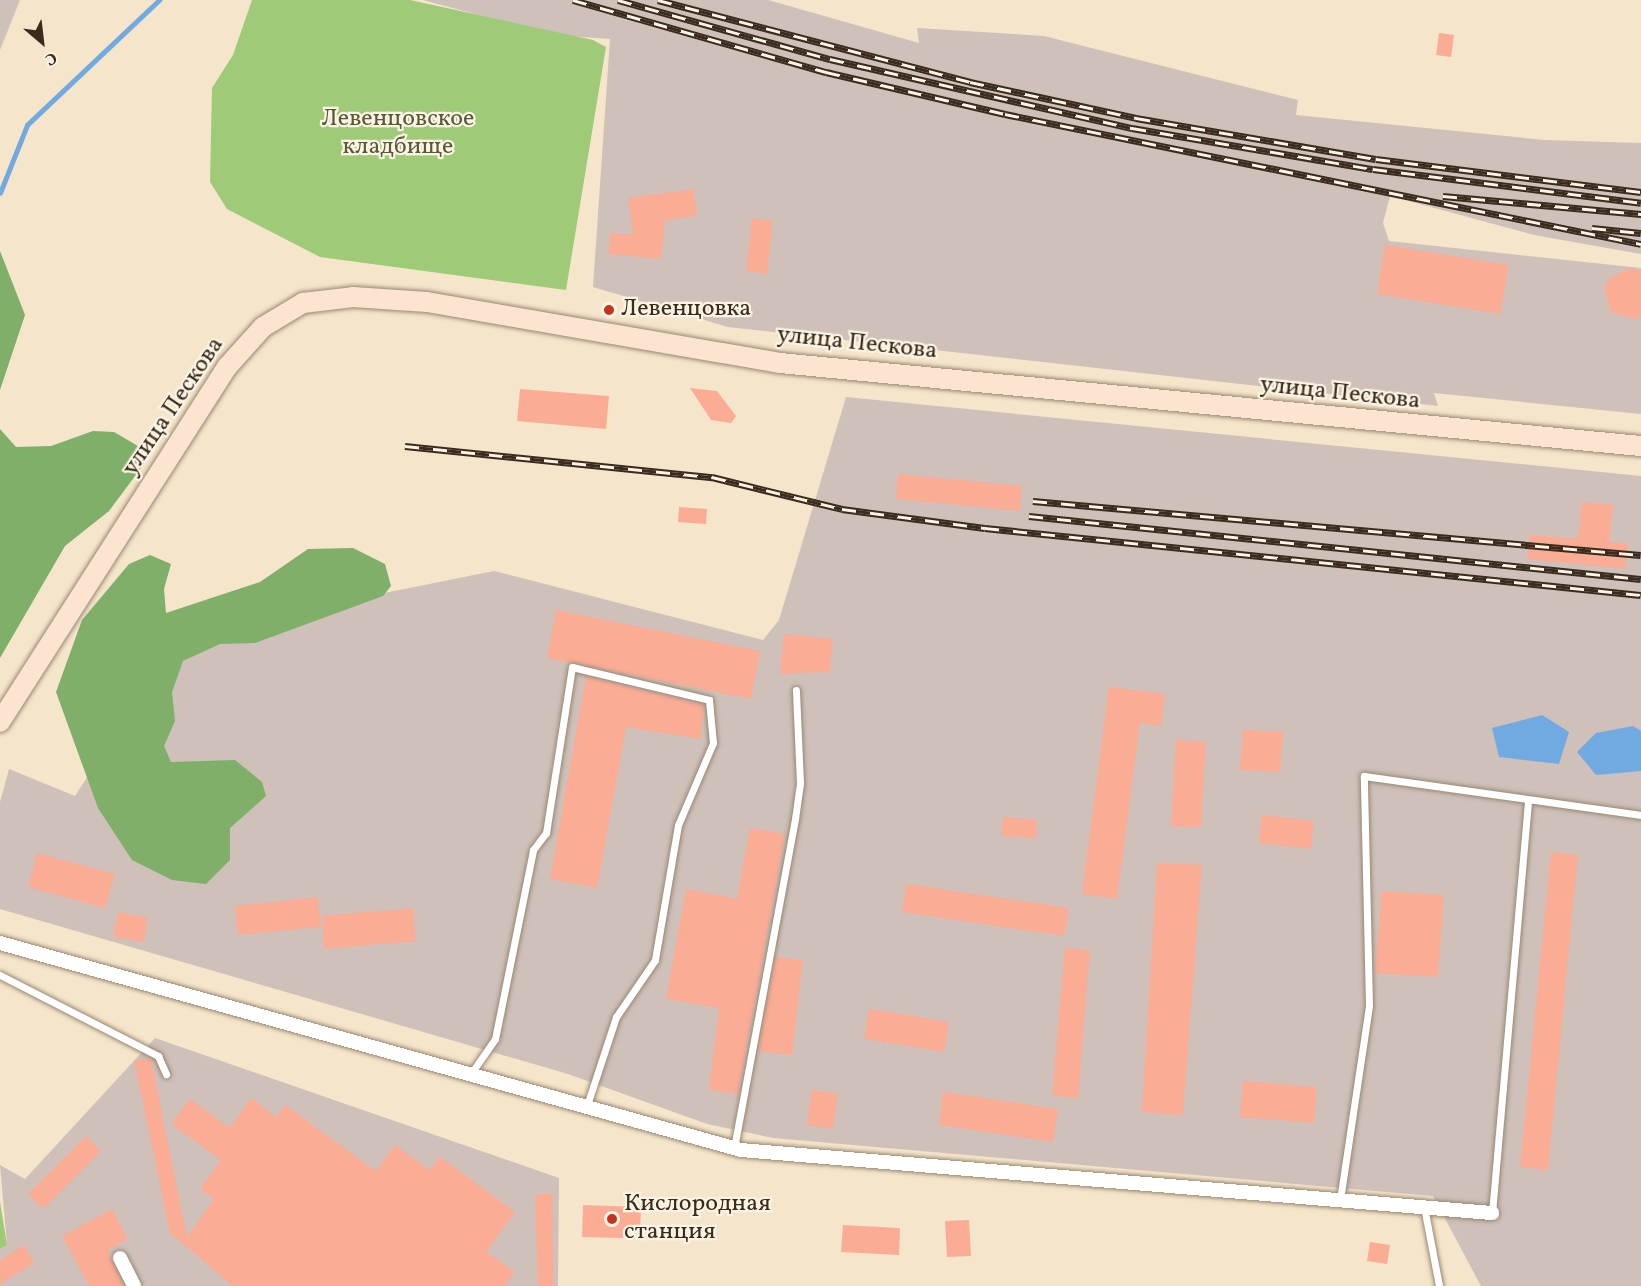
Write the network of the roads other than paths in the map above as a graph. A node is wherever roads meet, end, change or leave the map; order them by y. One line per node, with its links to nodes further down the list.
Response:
1 (1641, 446): 3 (street, улица Пескова)
2 (796, 690): 11 (lane)
3 (0, 722)
4 (1528, 802): 5 (lane); 12 (lane); 14 (lane)
5 (1641, 815)
6 (0, 944): 9 (street)
7 (0, 975): 8 (lane)
8 (166, 1074)
9 (470, 1075): 10 (street); 10 (lane)
10 (586, 1108): 11 (street)
11 (734, 1148): 12 (street)
12 (1340, 1200): 13 (street)
13 (1424, 1207): 14 (street); 17 (lane)
14 (1492, 1213)
15 (120, 1258): 16 (street)
16 (134, 1286)
17 (1438, 1286)

